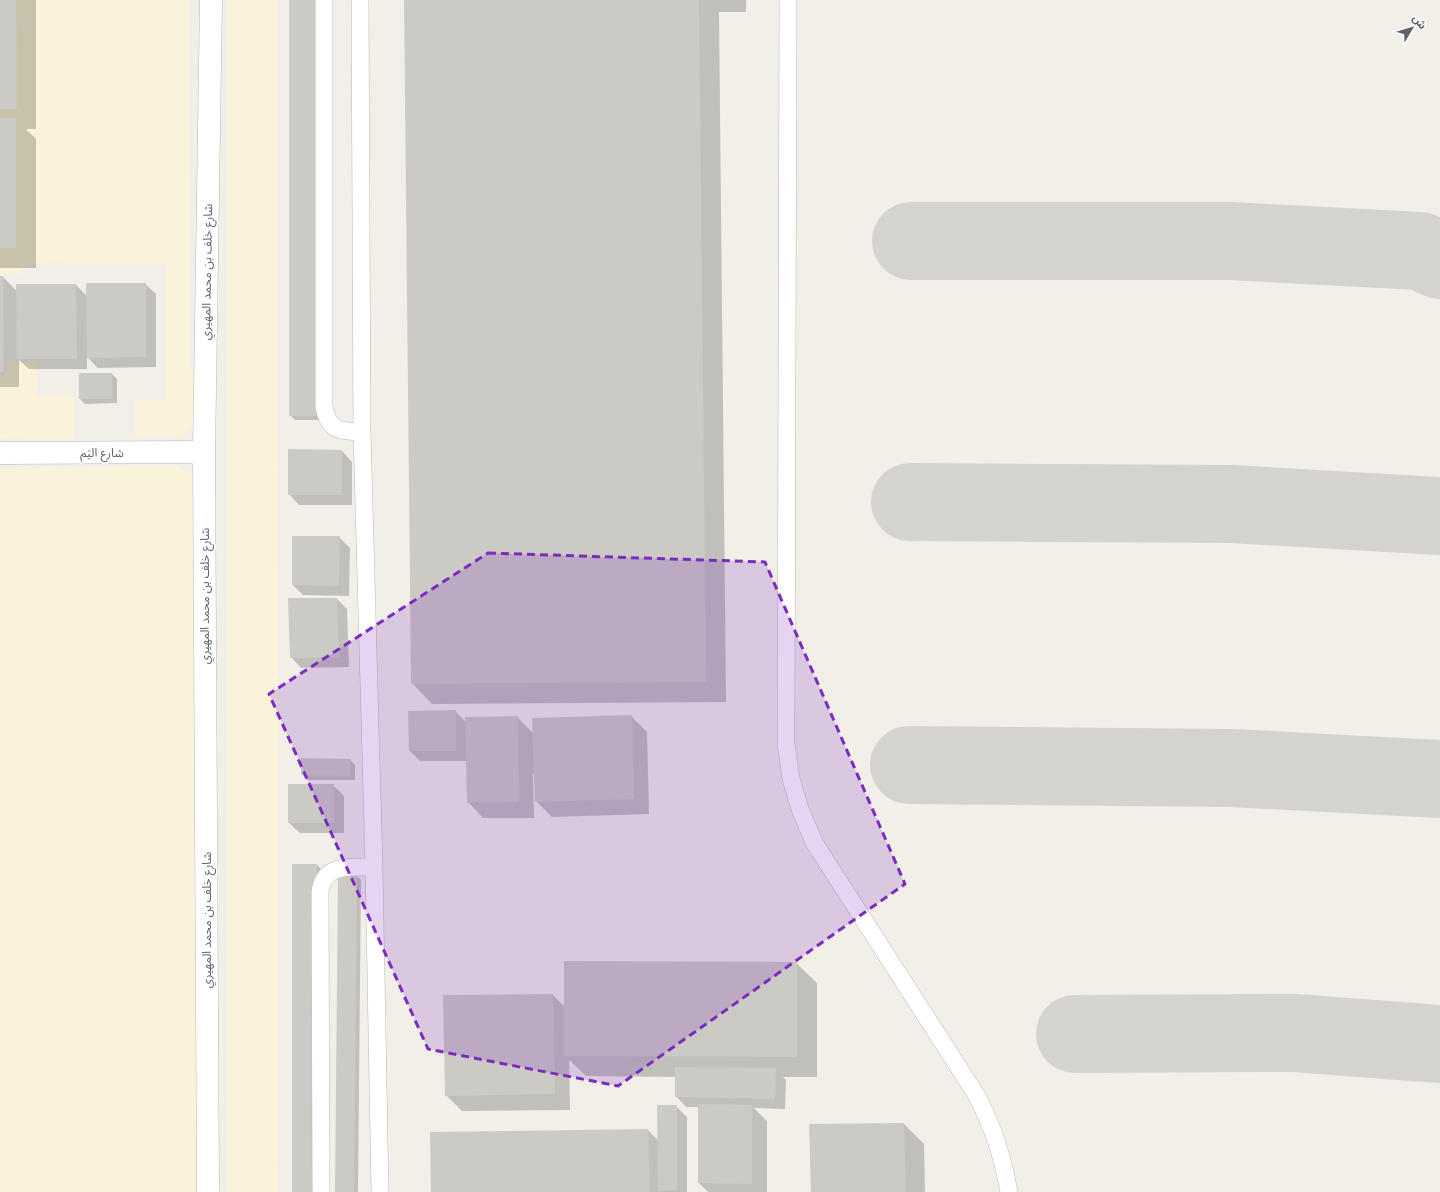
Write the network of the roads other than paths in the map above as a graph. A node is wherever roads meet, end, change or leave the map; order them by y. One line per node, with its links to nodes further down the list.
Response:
1 (211, 0): 7 (street, شارع خلف بن محمد المهيري)
2 (324, 0): 5 (lane)
3 (360, 0): 5 (lane)
4 (788, 0): 12 (lane)
5 (362, 432): 8 (lane)
6 (0, 453): 7 (street, شارع اليَم)
7 (204, 454): 9 (street, شارع خلف بن محمد المهيري)
8 (374, 867): 10 (lane); 11 (lane)
9 (208, 1192)
10 (321, 1192)
11 (380, 1192)
12 (1009, 1192)

